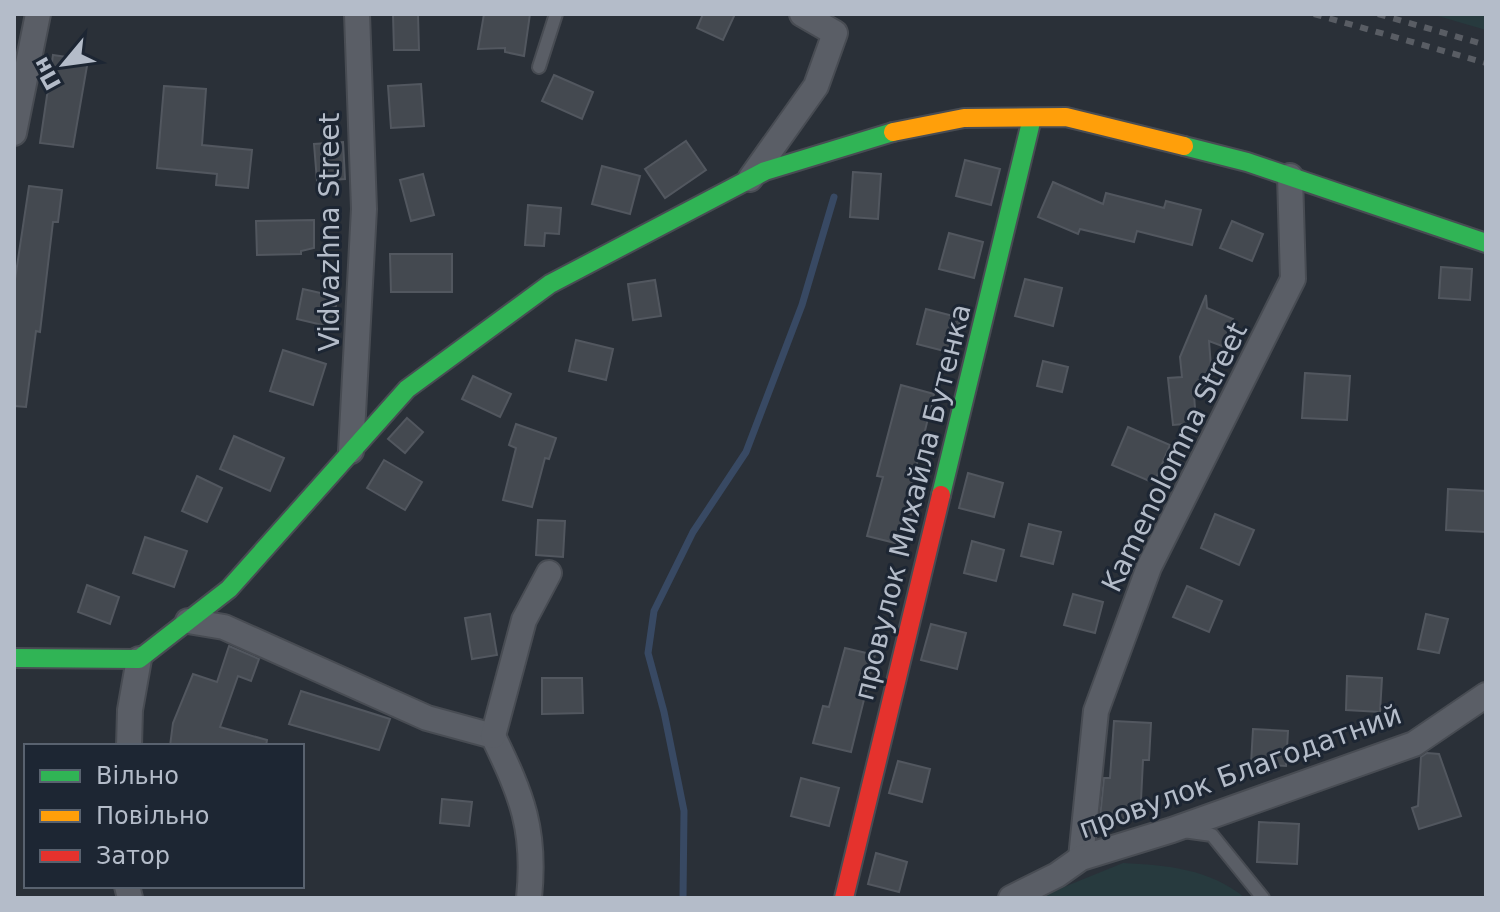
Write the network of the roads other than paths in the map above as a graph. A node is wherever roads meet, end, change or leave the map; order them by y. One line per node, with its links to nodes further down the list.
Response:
1 (38, 14): 7 (street)
2 (357, 14): 11 (street, Vidvazhna Street)
3 (556, 14): 5 (lane)
4 (802, 14): 9 (street)
5 (539, 67)
6 (1032, 118): 8 (street); 9 (street); 22 (street, провулок Михайла Бутенка)
7 (14, 133)
8 (1290, 176): 10 (street); 20 (street, Kamenolomna Street)
9 (750, 179): 11 (street)
10 (1486, 243)
11 (351, 451): 13 (street)
12 (549, 573): 17 (street)
13 (188, 621): 15 (street); 17 (street)
14 (14, 658): 15 (street)
15 (139, 659): 18 (street)
16 (1486, 695): 19 (street, провулок Благодатний)
17 (493, 736): 21 (street)
18 (129, 744)
19 (1172, 830): 20 (street, провулок Благодатний); 24 (lane)
20 (1081, 858): 23 (street, провулок Благодатний)
21 (529, 898)
22 (844, 898)
23 (1011, 898)
24 (1263, 898)

